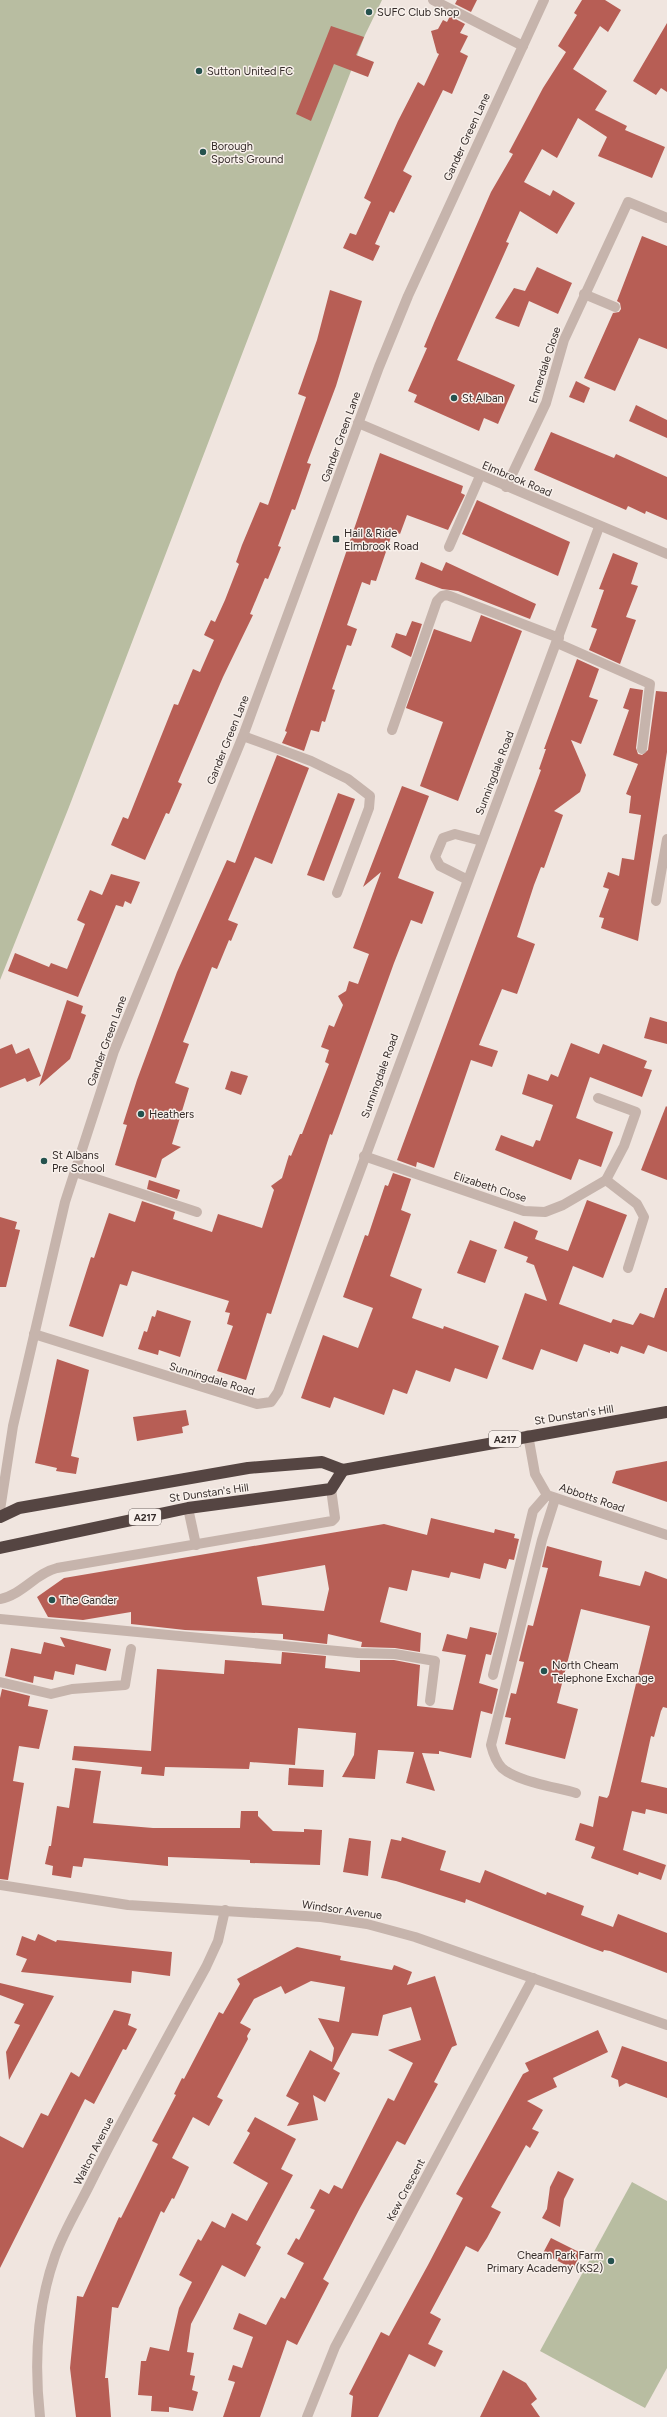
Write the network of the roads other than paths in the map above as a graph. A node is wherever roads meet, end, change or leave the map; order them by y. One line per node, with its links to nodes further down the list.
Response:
1 (433, 0): 3 (street)
2 (544, 0): 3 (street, Gander Green Lane)
3 (523, 46): 7 (street, Gander Green Lane)
4 (667, 218): 5 (street, Ennerdale Close)
5 (584, 294): 6 (street); 9 (street, Ennerdale Close)
6 (616, 307)
7 (358, 423): 8 (street, Elmbrook Road); 15 (street, Gander Green Lane)
8 (480, 476): 9 (street, Elmbrook Road); 11 (street)
9 (506, 487): 10 (street, Elmbrook Road)
10 (599, 527): 12 (street, Elmbrook Road); 13 (street, Sunningdale Road)
11 (449, 547)
12 (667, 554)
13 (558, 640): 14 (street); 16 (street); 18 (street, Sunningdale Road)
14 (392, 730)
15 (243, 736): 20 (street); 24 (street, Gander Green Lane)
16 (642, 749)
17 (667, 839): 21 (street)
18 (482, 841): 19 (street, Sunningdale Road); 19 (street)
19 (466, 879): 23 (street, Sunningdale Road)
20 (336, 893)
21 (656, 901)
22 (598, 1098): 25 (street)
23 (364, 1156): 25 (street, Elizabeth Close); 28 (street, Sunningdale Road)
24 (75, 1172): 26 (street); 28 (street, Gander Green Lane)
25 (606, 1180): 27 (street)
26 (197, 1212)
27 (628, 1268)
28 (34, 1334): 35 (street, Gander Green Lane)
29 (667, 1412): 30 (highway, St Dunstan's Hill / A217)
30 (528, 1435): 31 (highway, St Dunstan's Hill / A217); 33 (street, Abbotts Road)
31 (343, 1470): 32 (highway); 36 (highway, St Dunstan's Hill)
32 (331, 1489): 34 (highway, St Dunstan's Hill / A217); 38 (street)
33 (551, 1497): 37 (street, Abbotts Road); 43 (street); 46 (street)
34 (188, 1508): 38 (street); 39 (highway, St Dunstan's Hill / A217)
35 (0, 1510)
36 (0, 1517)
37 (667, 1535)
38 (196, 1545): 40 (street)
39 (0, 1548)
40 (0, 1599)
41 (0, 1619): 45 (street)
42 (131, 1649): 44 (street)
43 (493, 1675)
44 (0, 1682)
45 (430, 1702)
46 (576, 1793)
47 (0, 1885): 48 (street, Windsor Avenue)
48 (225, 1910): 49 (street, Windsor Avenue); 51 (street, Walton Avenue)
49 (533, 1978): 50 (street, Windsor Avenue); 52 (street, Kew Crescent)
50 (667, 2025)
51 (40, 2417)
52 (307, 2417)

